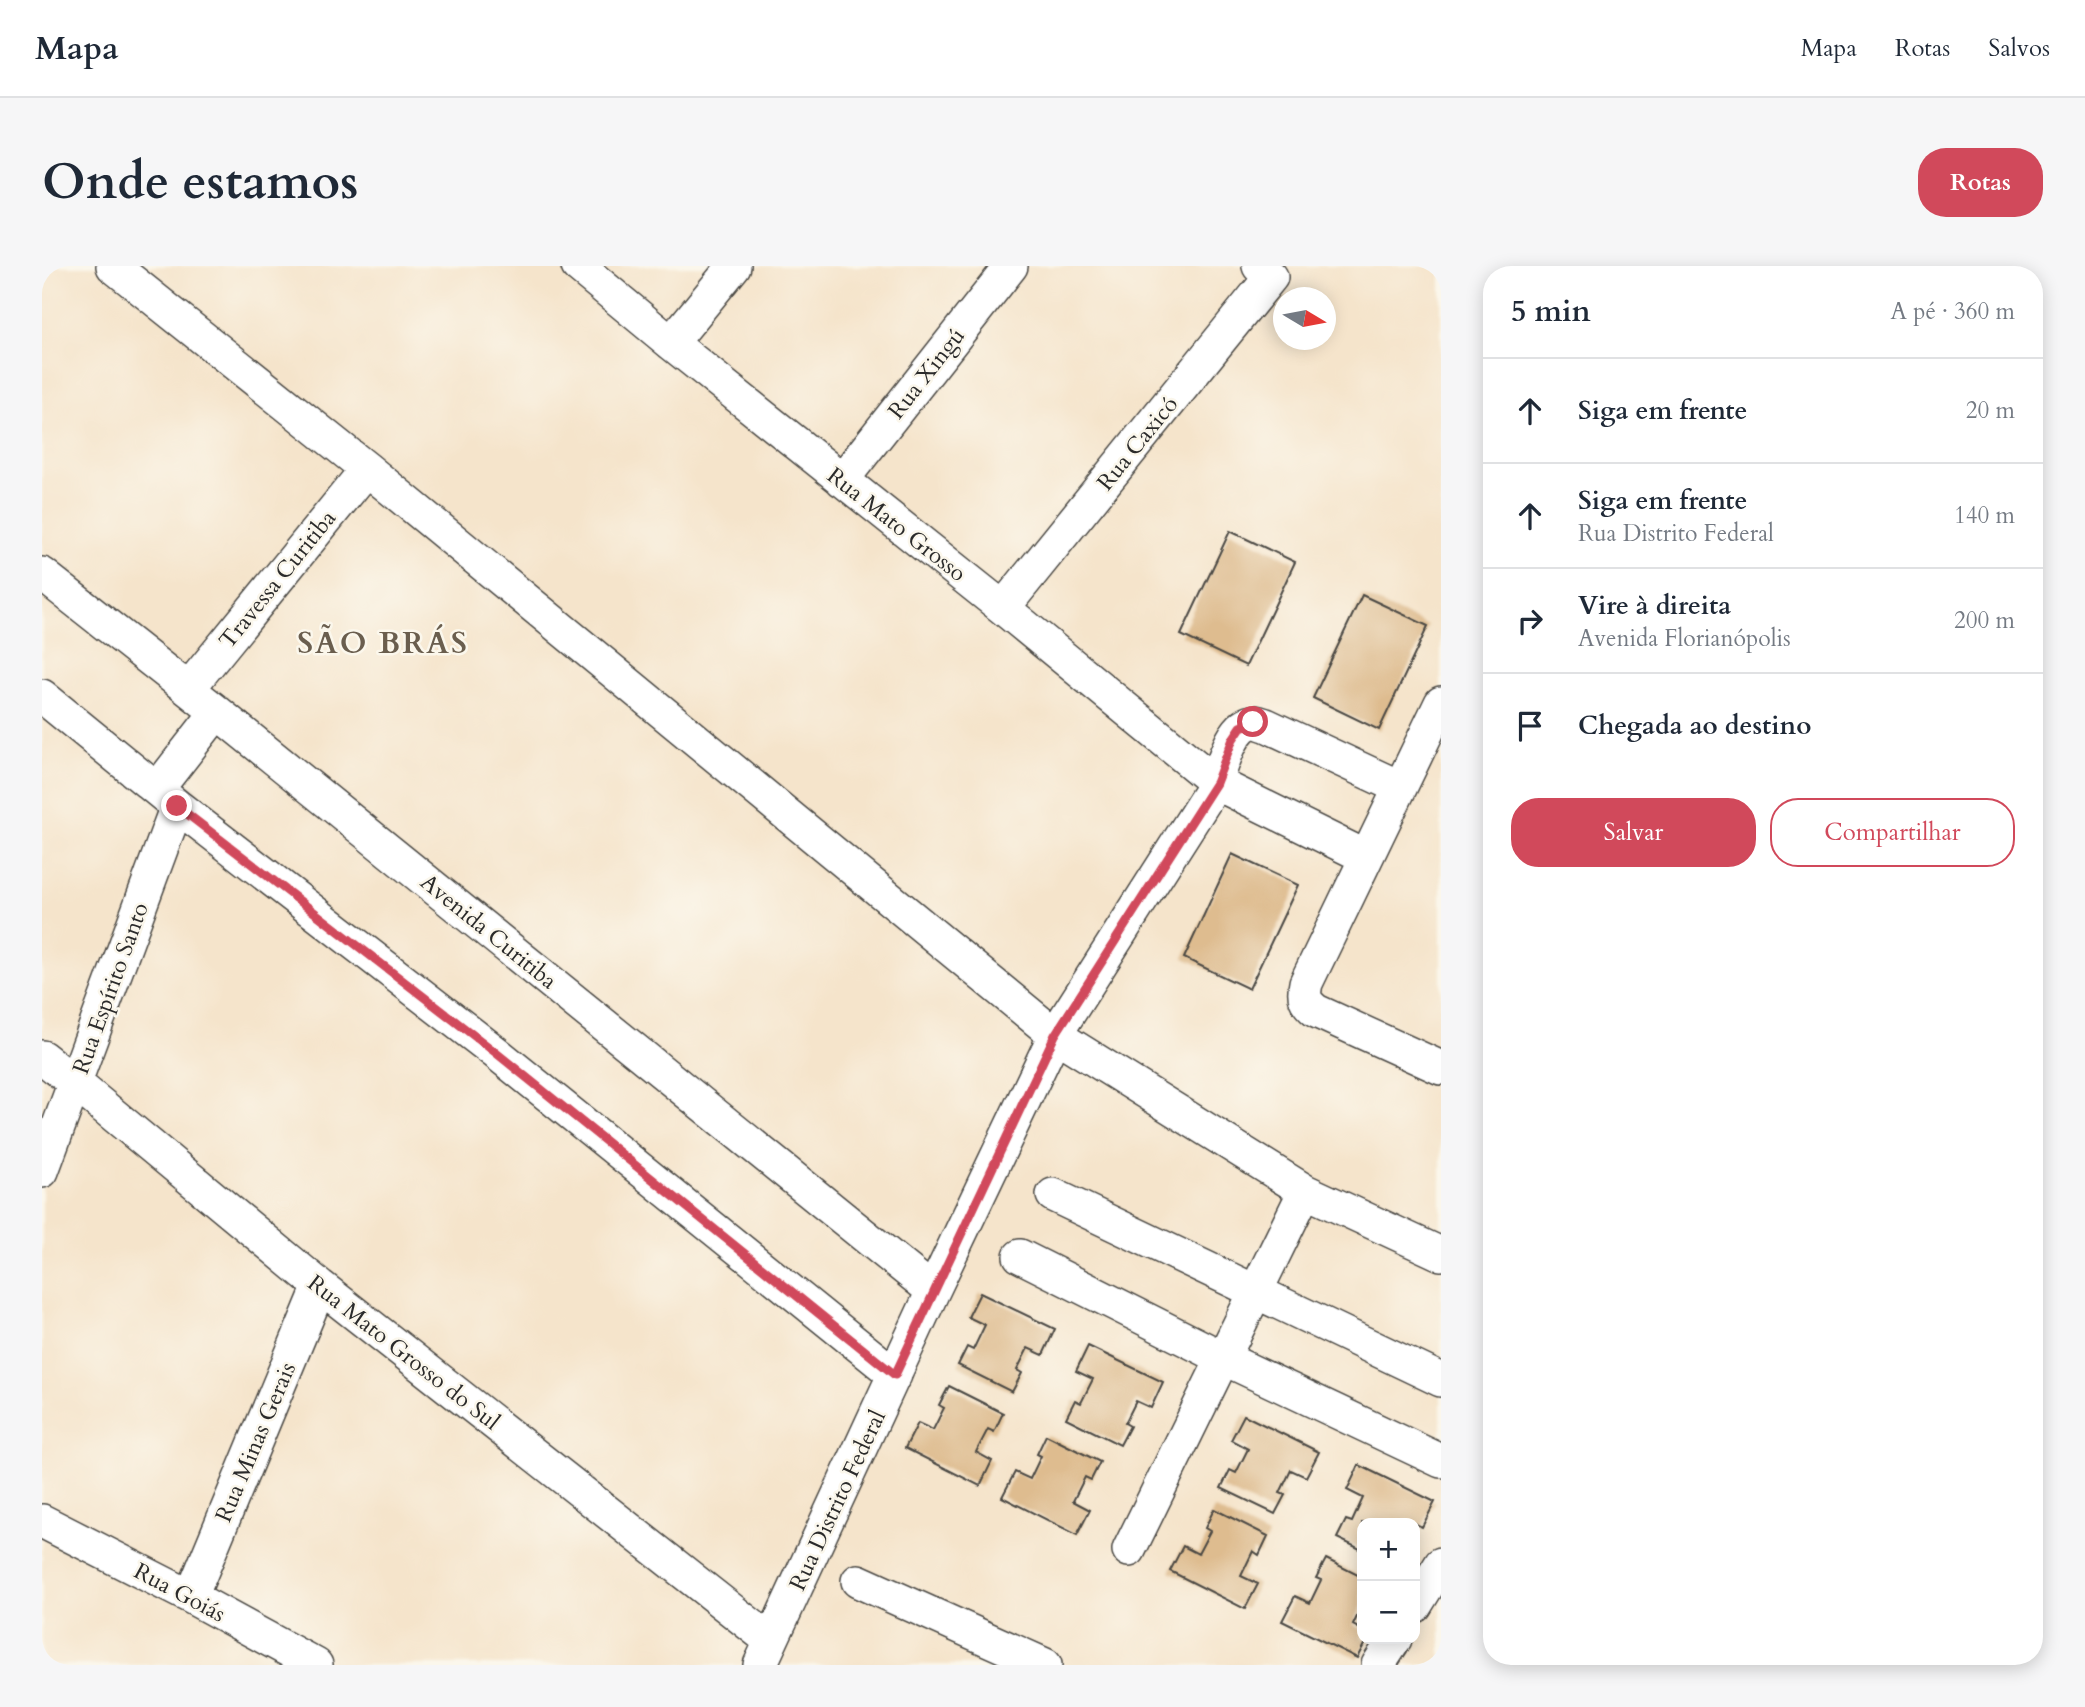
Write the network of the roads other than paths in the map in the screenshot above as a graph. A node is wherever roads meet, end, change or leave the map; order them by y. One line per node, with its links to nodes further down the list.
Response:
1 (578, 266): 6 (street, Rua Mato Grosso)
2 (734, 266): 6 (street)
3 (1011, 266): 8 (street, Rua Xingú)
4 (128, 271): 7 (street)
5 (1265, 272): 10 (street, Rua Caxicó)
6 (671, 343): 8 (street, Rua Mato Grosso)
7 (367, 469): 11 (street, Travessa Curitiba); 19 (street)
8 (842, 480): 10 (street, Rua Mato Grosso)
9 (42, 574): 11 (street, Avenida Curitiba)
10 (1003, 608): 15 (street, Rua Mato Grosso)
11 (188, 689): 14 (street, Avenida Curitiba)
12 (42, 696): 17 (street)
13 (1441, 703): 16 (street)
14 (217, 712): 17 (street, Rua Espírito Santo); 29 (street, Avenida Curitiba)
15 (1216, 783): 16 (street, Rua Distrito Federal); 18 (street, Rua Mato Grosso); 19 (street, Rua Distrito Federal)
16 (1399, 787): 18 (street)
17 (168, 797): 22 (street, Rua Espírito Santo); 32 (street)
18 (1366, 857): 21 (street)
19 (1055, 1035): 24 (street); 29 (street, Rua Distrito Federal)
20 (42, 1058): 22 (street, Rua Mato Grosso do Sul)
21 (1441, 1068)
22 (75, 1083): 23 (street, Rua Espírito Santo); 28 (street, Rua Mato Grosso do Sul)
23 (42, 1171)
24 (1306, 1191): 26 (street); 30 (street)
25 (1054, 1195): 30 (street)
26 (1441, 1254)
27 (1020, 1256): 31 (street)
28 (320, 1286): 39 (street, Rua Minas Gerais); 42 (street, Rua Mato Grosso do Sul)
29 (933, 1290): 32 (street, Rua Distrito Federal)
30 (1256, 1292): 31 (street); 33 (street)
31 (1223, 1358): 34 (street); 36 (street)
32 (895, 1375): 42 (street, Rua Distrito Federal)
33 (1441, 1380)
34 (1441, 1461)
35 (42, 1521): 39 (street, Rua Goiás)
36 (1129, 1550)
37 (1441, 1564): 40 (street)
38 (858, 1581): 44 (street)
39 (191, 1597): 43 (street, Rua Goiás)
40 (1420, 1598)
41 (1392, 1644): 45 (street)
42 (766, 1653)
43 (316, 1665)
44 (1045, 1665)
45 (1378, 1665)

